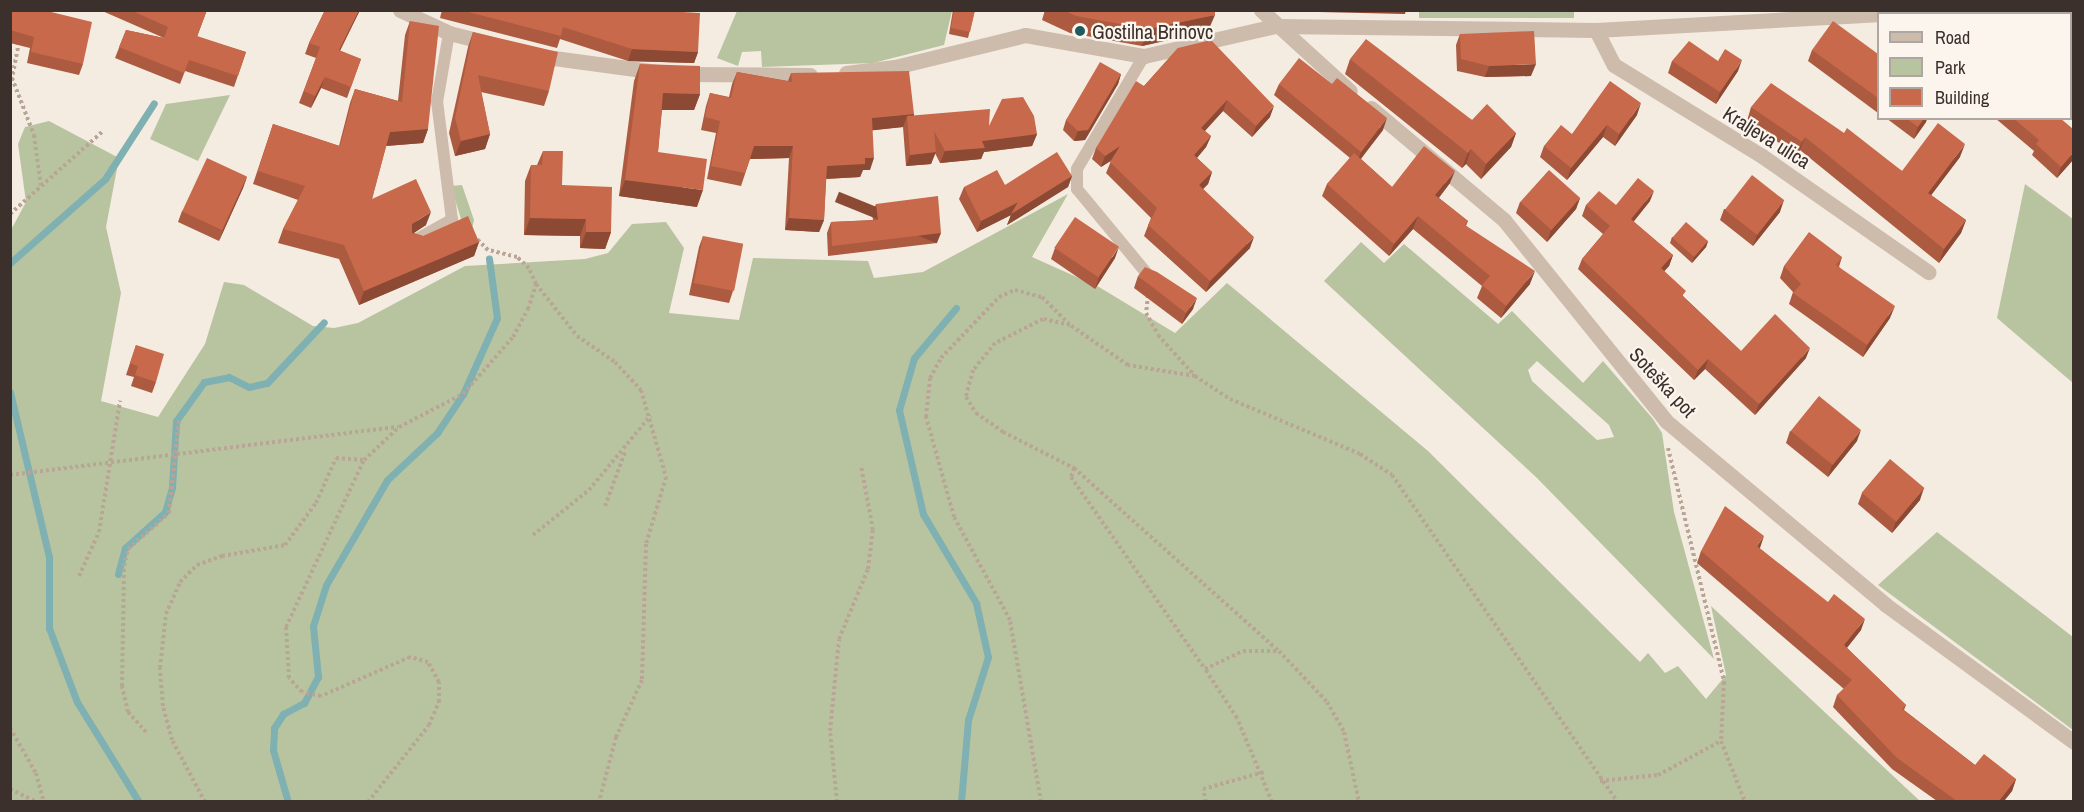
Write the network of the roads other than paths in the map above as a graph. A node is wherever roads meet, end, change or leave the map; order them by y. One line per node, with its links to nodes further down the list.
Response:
1 (400, 10): 6 (street)
2 (1261, 10): 7 (street, Soteška pot)
3 (1919, 10): 4 (street)
4 (1902, 12)
5 (1877, 14): 8 (street)
6 (420, 15): 9 (street)
7 (1275, 26): 8 (street); 10 (street); 14 (street, Soteška pot)
8 (1596, 30): 12 (street, Kraljeva ulica)
9 (448, 33): 10 (street); 11 (lane)
10 (1144, 56): 13 (lane)
11 (414, 242)
12 (1928, 272)
13 (1149, 276)
14 (2073, 741)

